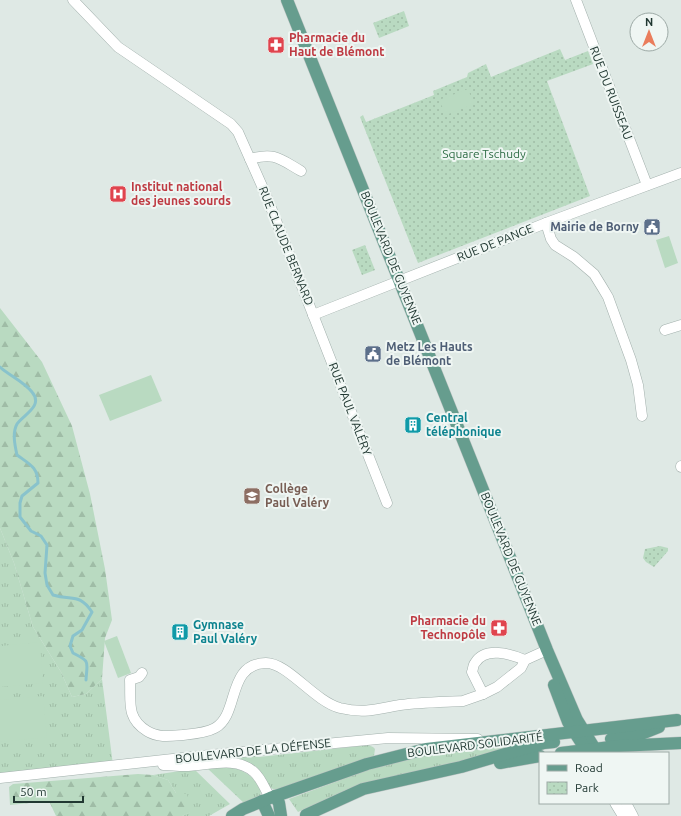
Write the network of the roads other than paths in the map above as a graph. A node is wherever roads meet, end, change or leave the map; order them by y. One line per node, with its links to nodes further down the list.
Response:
1 (74, 0): 4 (street, RUE CLAUDE BERNARD)
2 (287, 0): 9 (main road, BOULEVARD DE GUYENNE)
3 (576, 0): 7 (street, RUE DU RUISSEAU)
4 (250, 159): 5 (street); 10 (street, RUE CLAUDE BERNARD)
5 (301, 172)
6 (681, 173): 7 (street, RUE DE PANGE)
7 (647, 185): 8 (street, RUE DE PANGE)
8 (546, 222): 9 (street, RUE DE PANGE); 13 (street)
9 (400, 281): 10 (street, RUE CLAUDE BERNARD); 15 (main road, BOULEVARD DE GUYENNE)
10 (313, 315): 14 (street, RUE PAUL VALÉRY)
11 (681, 325): 12 (street)
12 (665, 330)
13 (642, 416)
14 (387, 503)
15 (547, 650): 16 (street); 22 (main road, BOULEVARD DE GUYENNE)
16 (525, 660): 18 (street); 18 (street)
17 (142, 673): 18 (street)
18 (482, 694)
19 (679, 719): 22 (main road, BOULEVARD SOLIDARITÉ)
20 (506, 740): 22 (main road, BOULEVARD SOLIDARITÉ); 25 (street, BOULEVARD DE LA DÉFENSE); 27 (main road, BOULEVARD SOLIDARITÉ)
21 (681, 743): 22 (main road, BOULEVARD SOLIDARITÉ)
22 (587, 744): 23 (main road, BOULEVARD SOLIDARITÉ); 33 (main road, BOULEVARD SOLIDARITÉ)
23 (565, 752)
24 (539, 756): 33 (main road, BOULEVARD SOLIDARITÉ)
25 (136, 763): 26 (street, BOULEVARD DE LA DÉFENSE); 27 (street)
26 (0, 778)
27 (269, 798): 30 (main road, BOULEVARD SOLIDARITÉ); 31 (main road); 32 (main road)
28 (616, 804): 34 (street)
29 (627, 804): 35 (street)
30 (232, 816)
31 (269, 816)
32 (281, 816)
33 (305, 816)
34 (623, 816)
35 (633, 816)

